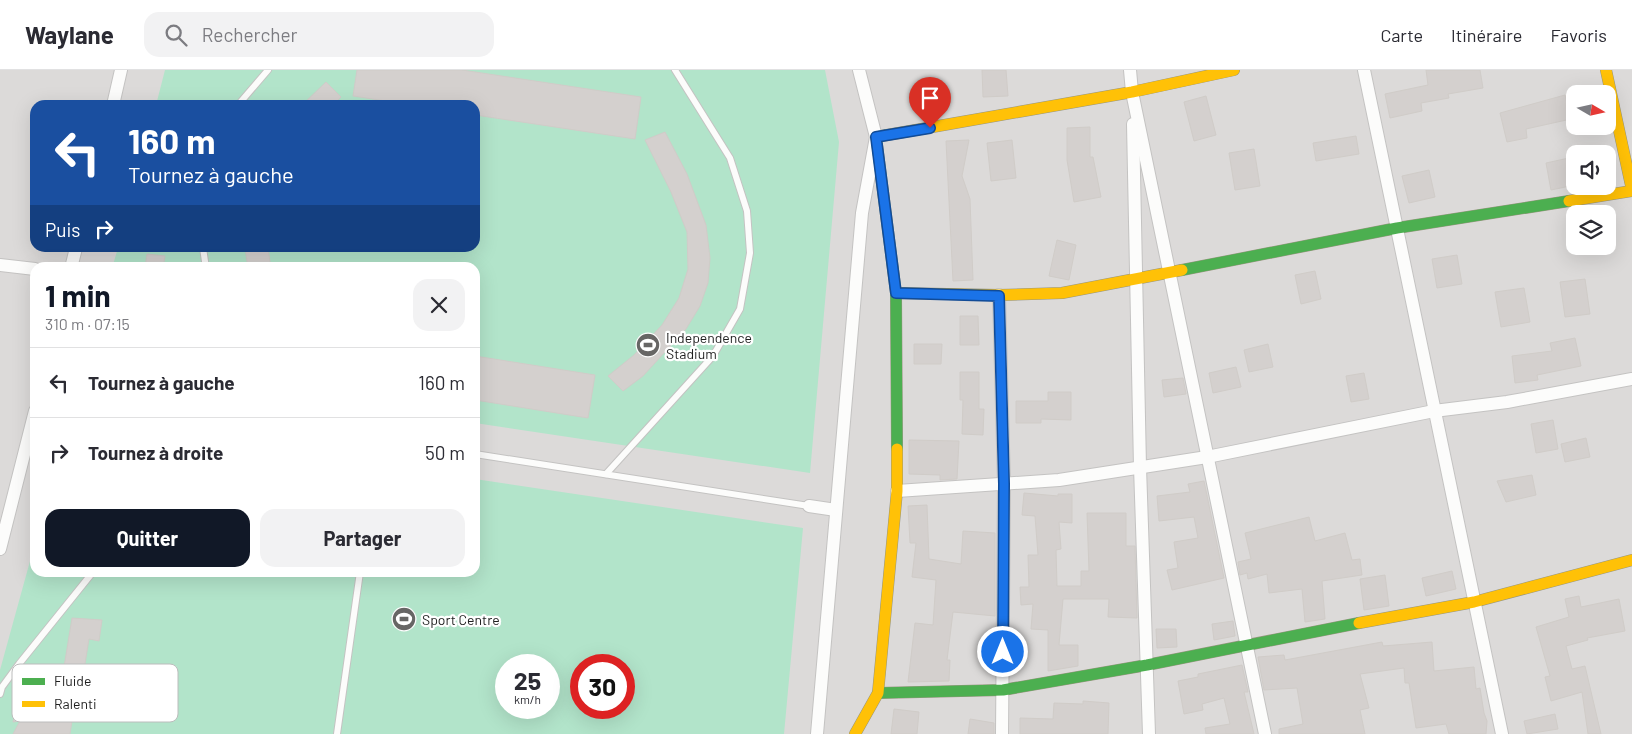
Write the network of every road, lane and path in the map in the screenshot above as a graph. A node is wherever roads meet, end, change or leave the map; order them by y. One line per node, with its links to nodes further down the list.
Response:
1 (121, 70): 10 (street)
2 (268, 70): 11 (lane)
3 (675, 70): 27 (lane)
4 (859, 70): 12 (street)
5 (1130, 70): 9 (street)
6 (1234, 70): 9 (street)
7 (1364, 70): 14 (street)
8 (1606, 70): 13 (street)
9 (1132, 92): 12 (street); 17 (street); 18 (street)
10 (113, 100)
11 (242, 100)
12 (876, 137): 19 (street); 31 (street)
13 (1632, 190): 14 (street)
14 (1397, 228): 17 (street); 22 (street)
15 (0, 265): 16 (street)
16 (30, 268)
17 (1169, 270): 18 (street); 25 (street)
18 (1136, 277): 20 (street); 26 (street)
19 (896, 293): 20 (street); 29 (street)
20 (999, 296): 28 (street)
21 (1632, 379): 22 (street)
22 (1434, 411): 25 (street); 36 (street)
23 (30, 431): 32 (street)
24 (480, 455): 27 (lane)
25 (1207, 457): 26 (street); 37 (street)
26 (1140, 467): 28 (street); 39 (street)
27 (606, 474): 30 (lane)
28 (1004, 484): 29 (street); 41 (street)
29 (897, 491): 42 (street)
30 (809, 506): 31 (street)
31 (836, 510): 45 (street)
32 (0, 549)
33 (1632, 560): 36 (street)
34 (89, 577): 38 (lane)
35 (359, 577): 44 (lane)
36 (1474, 602): 37 (street); 50 (street)
37 (1246, 644): 39 (street); 49 (street)
38 (18, 664)
39 (1147, 665): 41 (street); 48 (street)
40 (12, 673): 43 (lane)
41 (1003, 690): 42 (street); 47 (street)
42 (878, 693): 46 (street)
43 (0, 694)
44 (337, 734)
45 (818, 734)
46 (855, 734)
47 (1002, 734)
48 (1149, 734)
49 (1265, 734)
50 (1502, 734)

